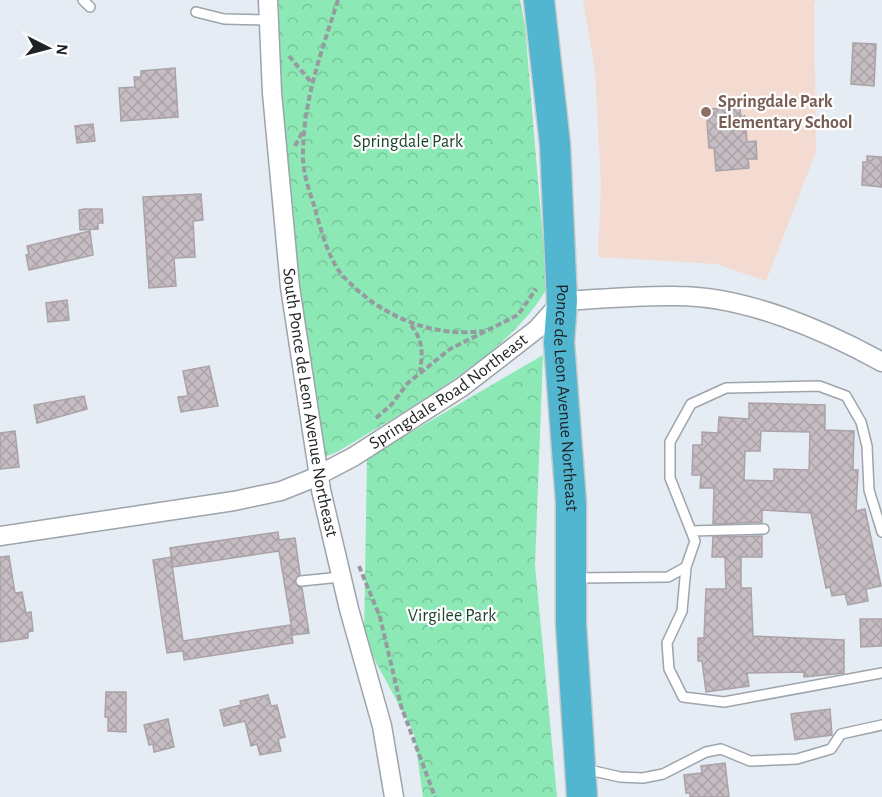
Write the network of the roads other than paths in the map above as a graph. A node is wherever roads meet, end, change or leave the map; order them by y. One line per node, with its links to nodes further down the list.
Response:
1 (268, 0): 4 (street, South Ponce de Leon Avenue Northeast)
2 (539, 0): 5 (highway, Ponce de Leon Avenue Northeast)
3 (196, 12): 4 (lane)
4 (269, 20): 7 (street, South Ponce de Leon Avenue Northeast)
5 (549, 295): 6 (street); 7 (street, Springdale Road Northeast); 14 (highway, Ponce de Leon Avenue Northeast)
6 (882, 362)
7 (319, 475): 11 (street, Springdale Road Northeast); 13 (street, South Ponce de Leon Avenue Northeast)
8 (764, 529): 9 (lane)
9 (691, 531): 10 (lane); 12 (lane)
10 (882, 532)
11 (0, 536)
12 (686, 567): 14 (lane); 16 (lane)
13 (341, 577): 15 (lane); 19 (street, South Ponce de Leon Avenue Northeast)
14 (571, 578): 18 (highway, Ponce de Leon Avenue Northeast)
15 (301, 580)
16 (882, 673)
17 (882, 725): 18 (lane)
18 (580, 767): 20 (highway, Ponce de Leon Avenue Northeast)
19 (394, 797)
20 (582, 797)

